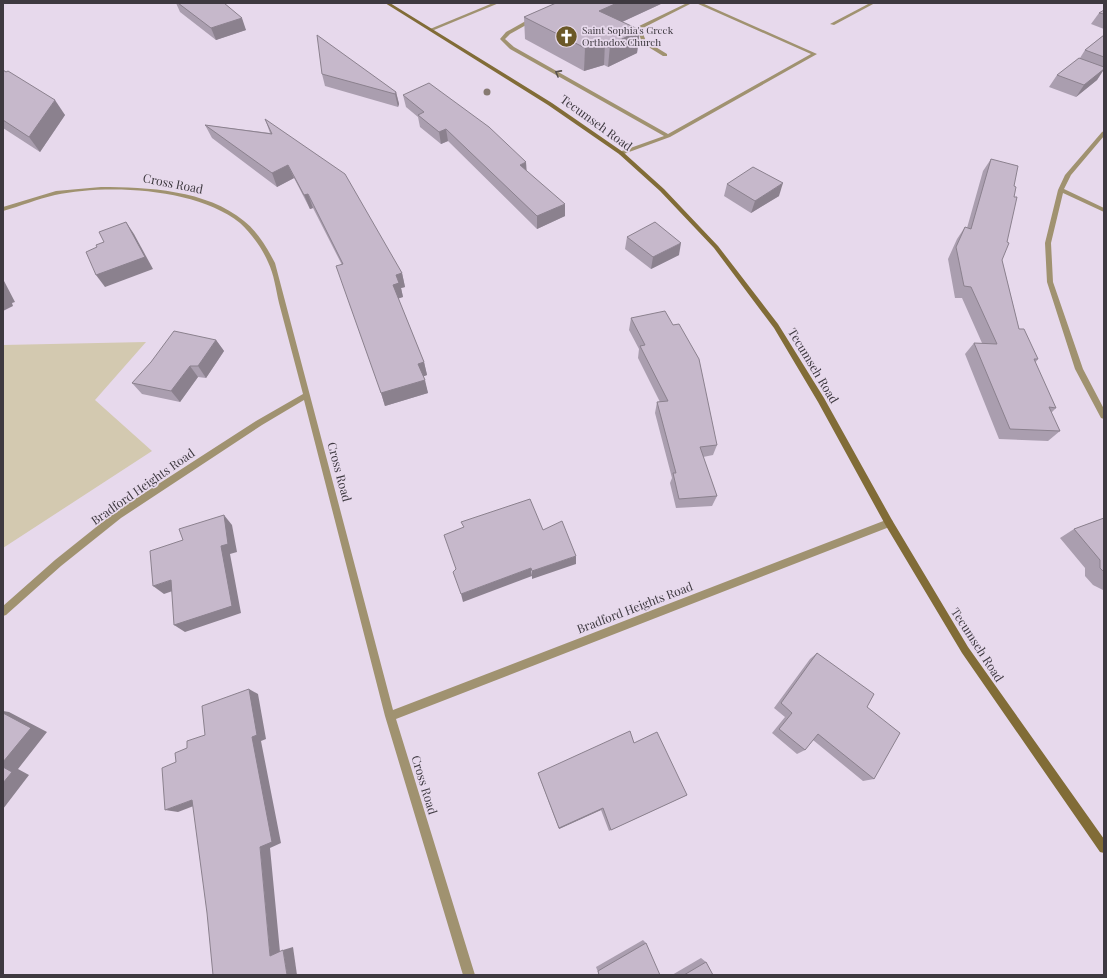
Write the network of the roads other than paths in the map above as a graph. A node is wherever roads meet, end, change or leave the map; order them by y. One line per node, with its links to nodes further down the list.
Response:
1 (387, 3): 8 (street, Tecumseh Road)
2 (497, 3): 8 (street)
3 (690, 3): 9 (street)
4 (698, 3): 11 (street)
5 (873, 3): 7 (street)
6 (539, 16): 11 (street, one-way to 6)
7 (832, 24)
8 (432, 29): 12 (street, Tecumseh Road)
9 (665, 55)
10 (1104, 133): 13 (street)
11 (668, 136): 12 (street)
12 (621, 153): 18 (street, Tecumseh Road)
13 (1061, 190): 15 (street); 17 (street)
14 (3, 209): 16 (street, Cross Road)
15 (1104, 210)
16 (307, 395): 19 (street, Bradford Heights Road); 20 (street, Cross Road)
17 (1104, 416)
18 (889, 523): 20 (street, Bradford Heights Road); 21 (street, Tecumseh Road)
19 (3, 612)
20 (390, 716): 22 (street, Cross Road)
21 (1104, 848)
22 (469, 975)

